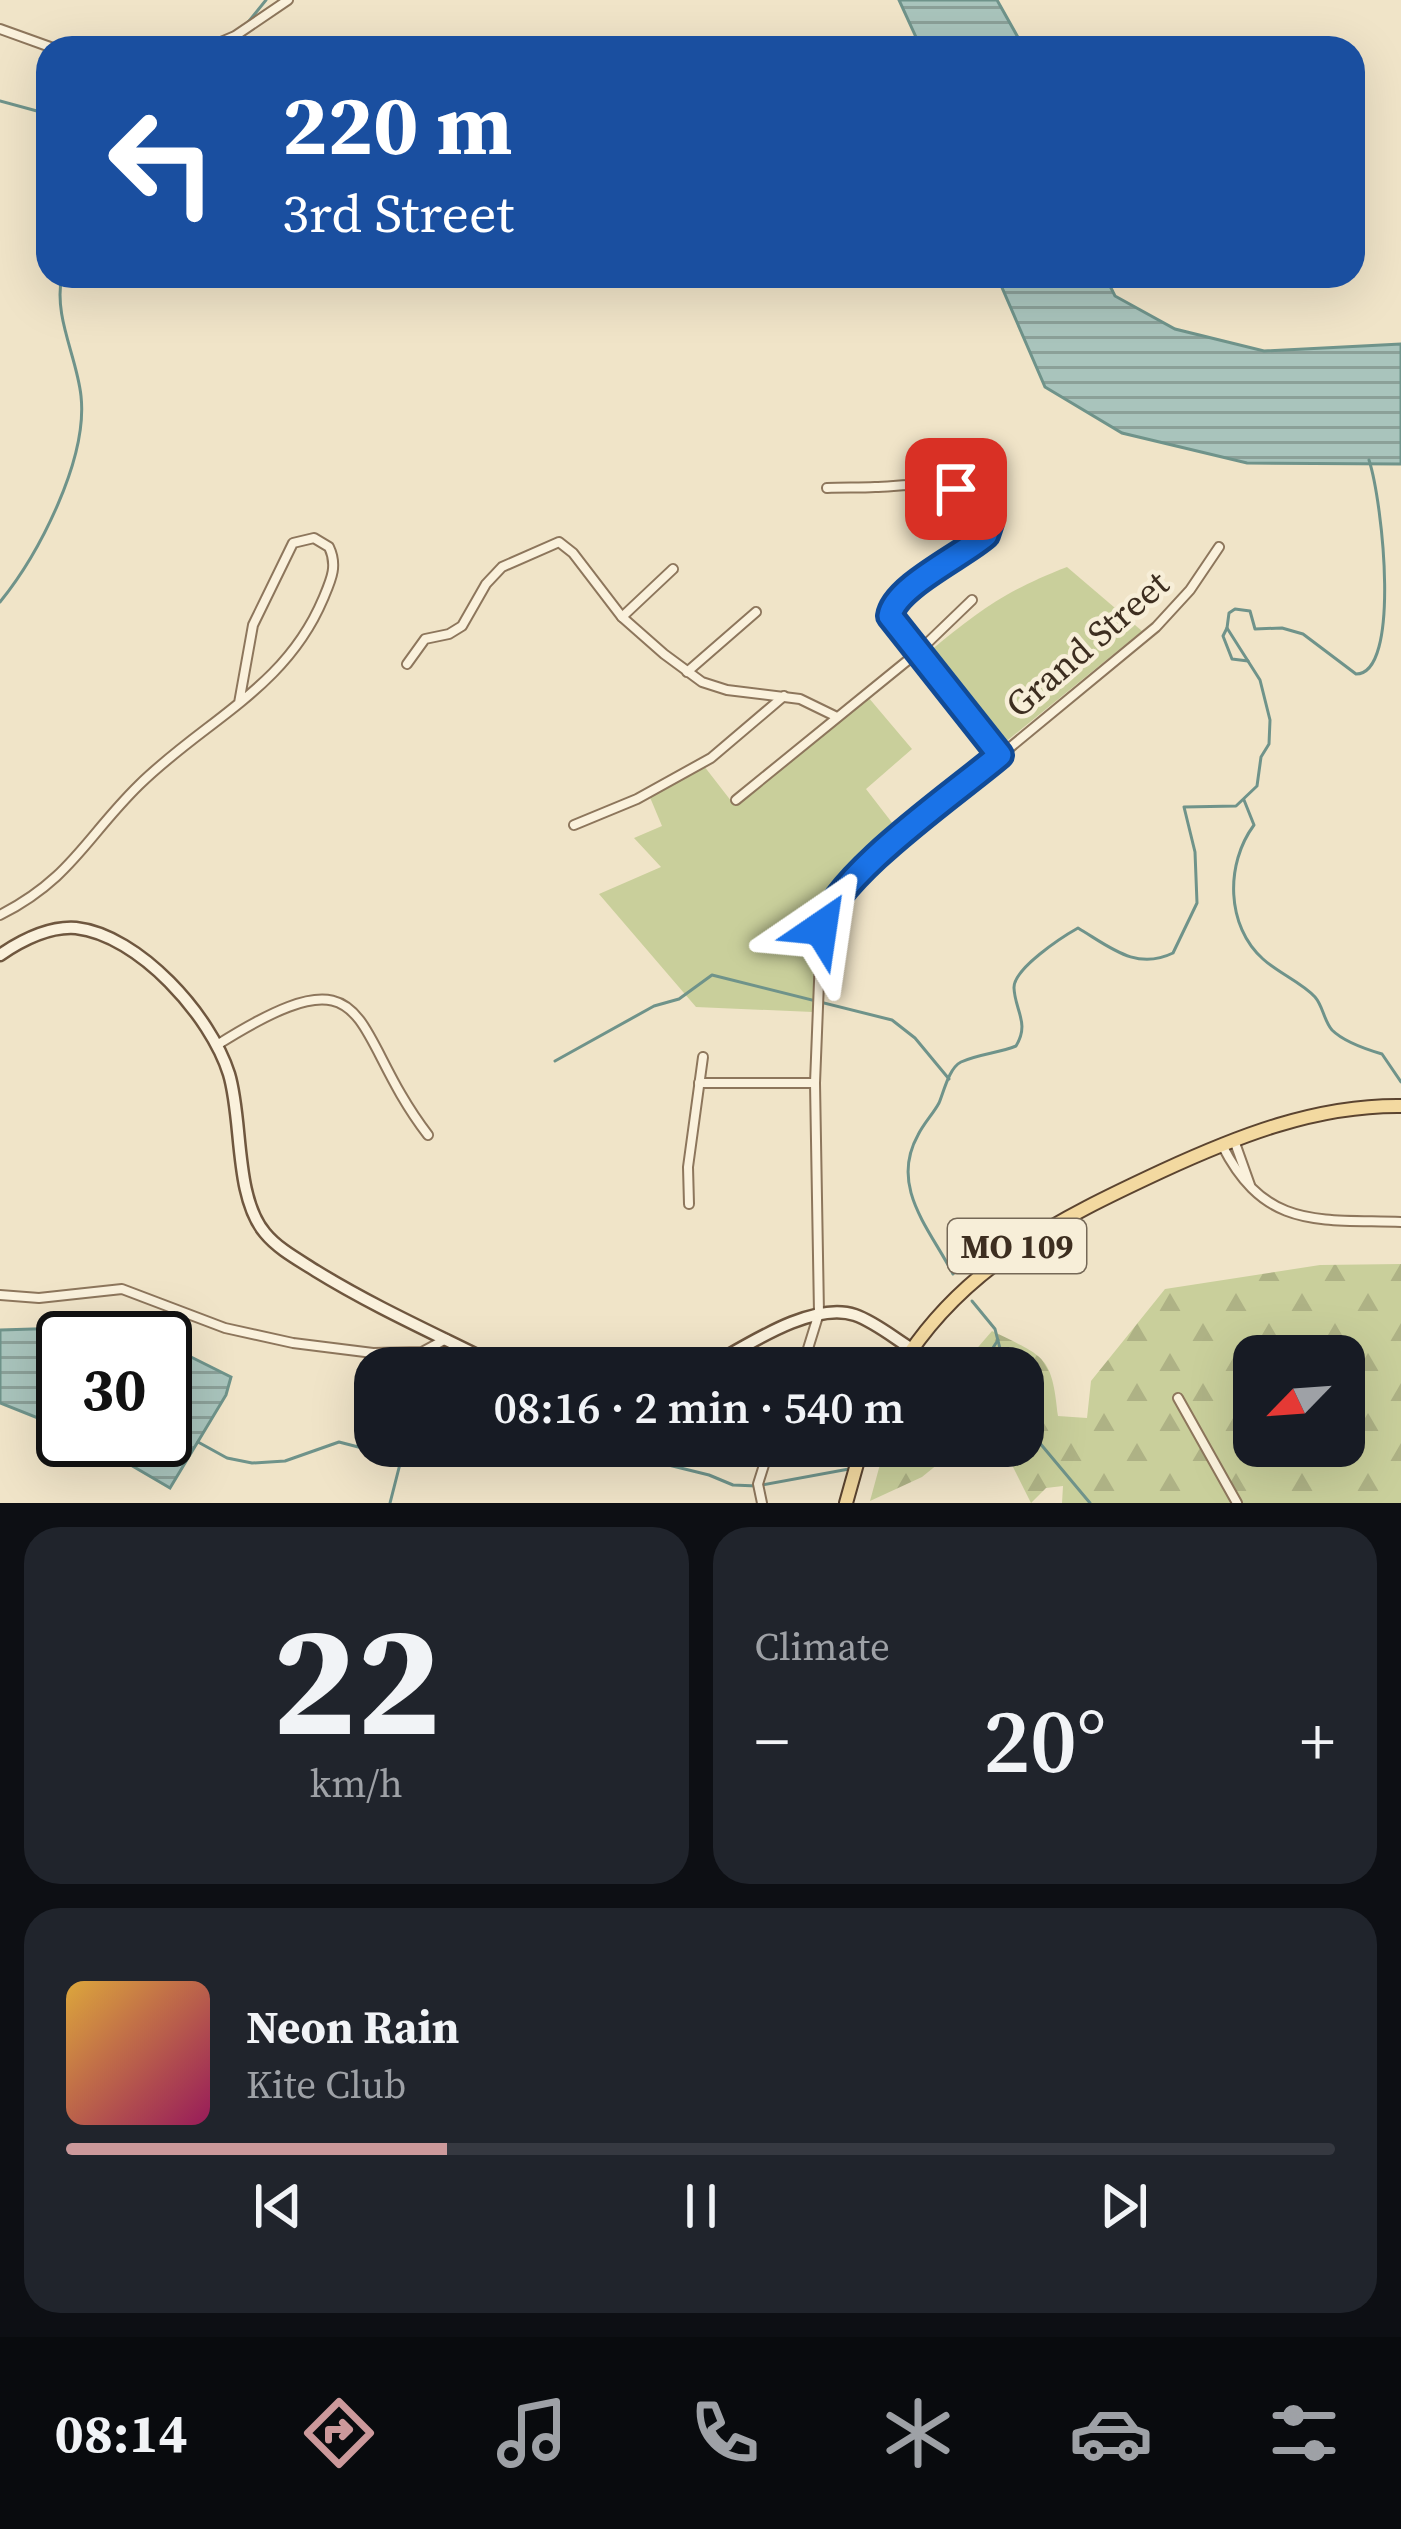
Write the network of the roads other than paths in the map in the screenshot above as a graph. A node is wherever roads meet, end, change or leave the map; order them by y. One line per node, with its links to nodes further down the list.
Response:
1 (288, 0): 3 (street)
2 (0, 29): 4 (street)
3 (235, 36)
4 (36, 42)
5 (827, 488): 11 (street)
6 (1219, 547): 19 (street, Grand Street)
7 (674, 569): 10 (street)
8 (972, 600): 11 (street)
9 (756, 612): 13 (street)
10 (622, 616): 12 (street); 13 (street)
11 (917, 652): 18 (street); 19 (street)
12 (407, 664)
13 (687, 672): 16 (street)
14 (244, 676): 15 (street); 15 (street); 17 (street)
15 (263, 685): 17 (street)
16 (785, 695): 18 (street); 21 (street)
17 (239, 703): 22 (street)
18 (837, 717): 20 (street)
19 (1000, 755): 27 (street, Grand Street)
20 (736, 800)
21 (574, 825)
22 (0, 915)
23 (0, 955): 24 (street)
24 (217, 1045): 29 (street); 35 (street)
25 (703, 1057): 26 (street)
26 (699, 1083): 27 (street); 31 (street)
27 (815, 1083): 34 (street)
28 (1401, 1106): 30 (main road, MO 109)
29 (428, 1135)
30 (1228, 1142): 32 (street); 40 (main road, MO 109)
31 (689, 1204)
32 (1401, 1222)
33 (0, 1294): 35 (street)
34 (819, 1313): 37 (street); 38 (street); 39 (street)
35 (446, 1339): 36 (street)
36 (462, 1347)
37 (749, 1347)
38 (808, 1347)
39 (909, 1347)
40 (914, 1347)
41 (1178, 1398): 46 (street)
42 (763, 1467): 44 (street)
43 (856, 1467): 45 (main road)
44 (762, 1503)
45 (846, 1503)
46 (1237, 1503)

